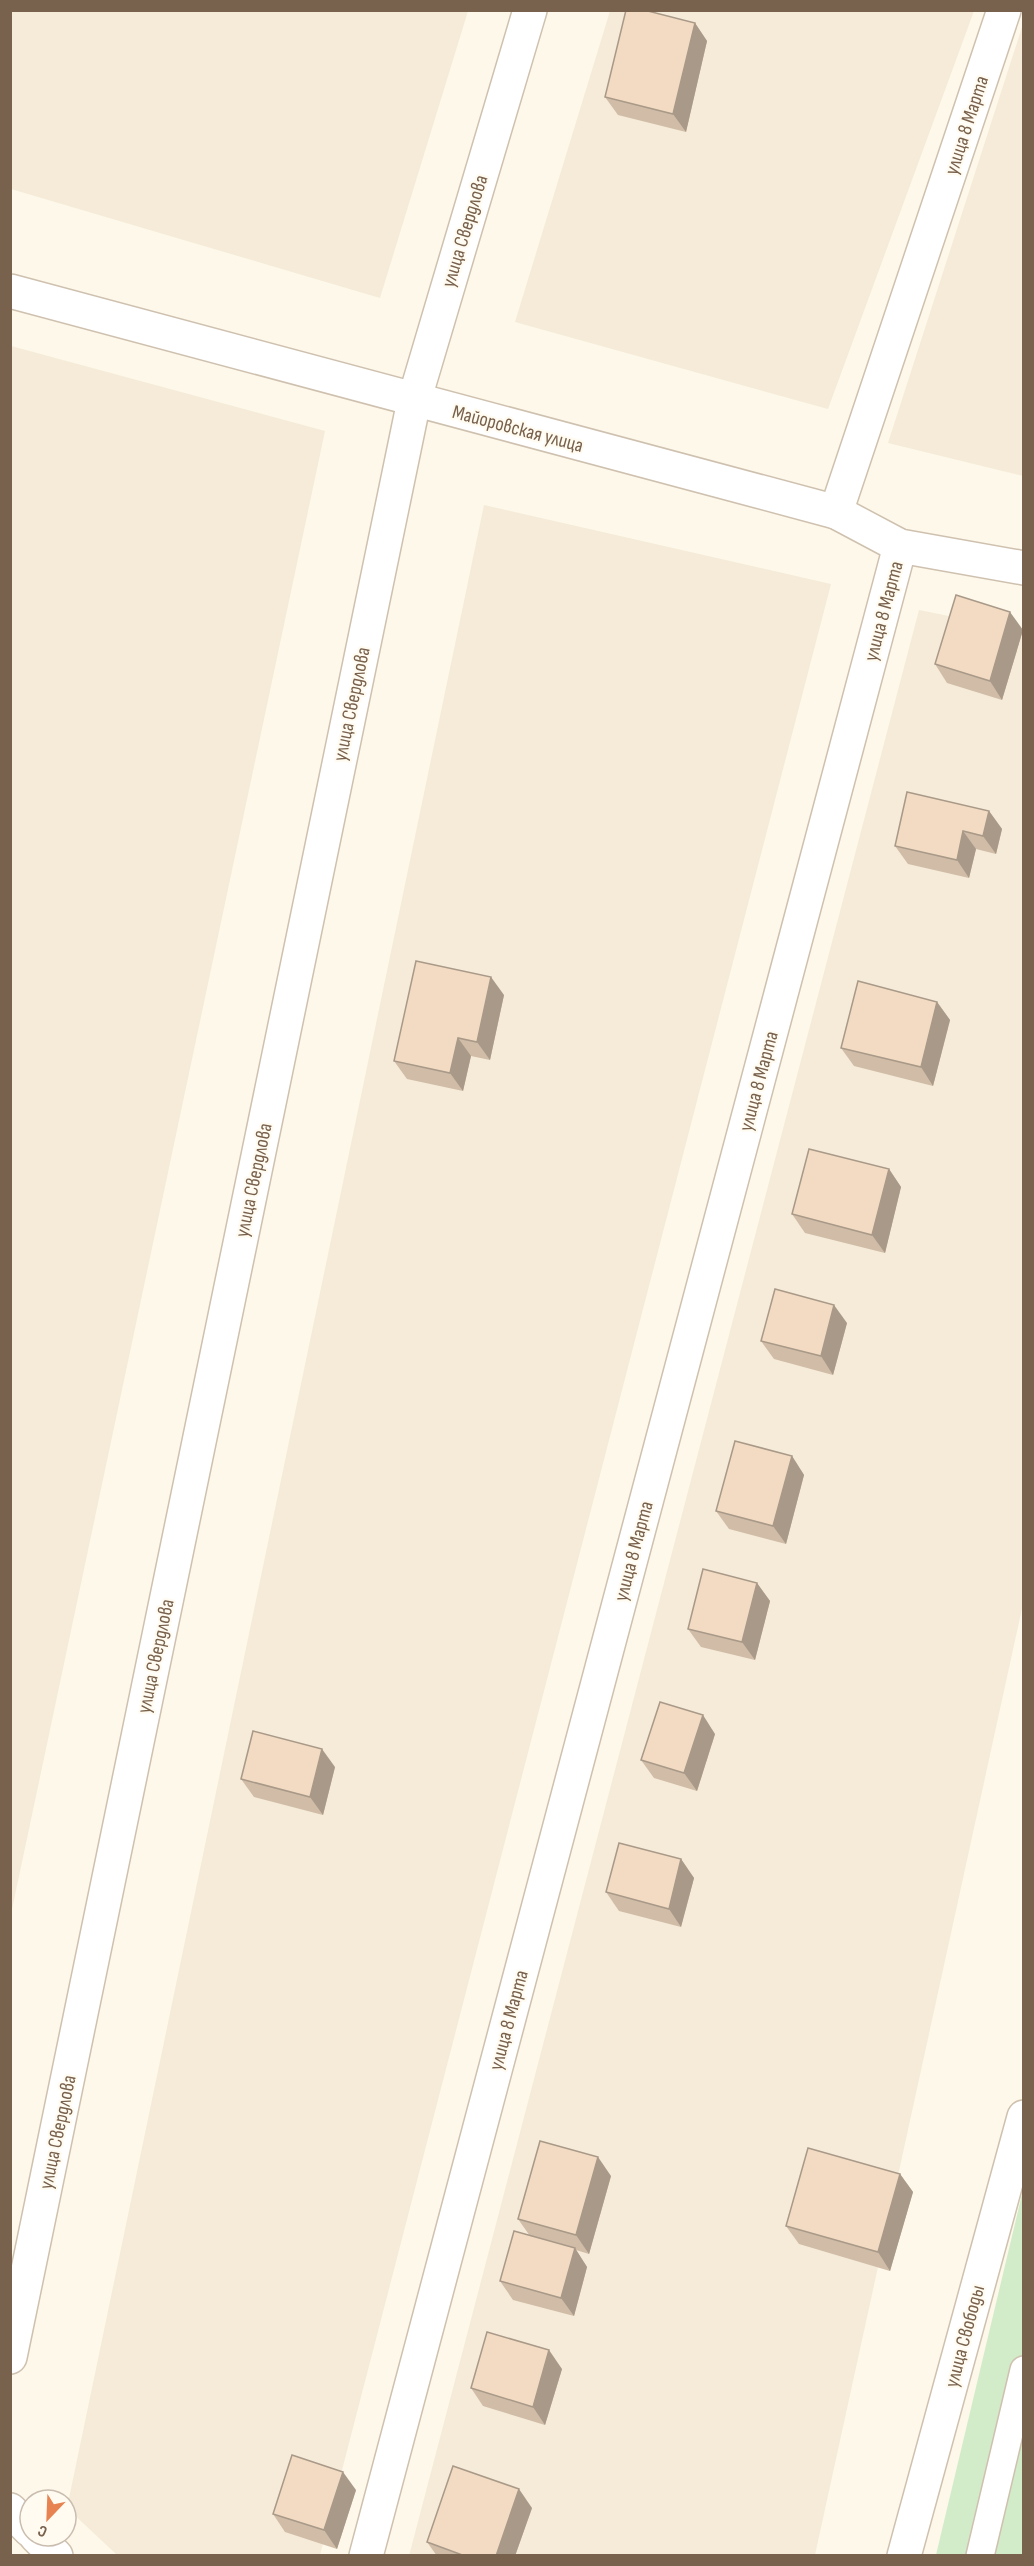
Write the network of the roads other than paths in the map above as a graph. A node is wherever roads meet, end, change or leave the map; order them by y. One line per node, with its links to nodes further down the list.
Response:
1 (530, 10): 4 (street, улица Свердлова)
2 (1004, 10): 5 (street, улица 8 Марта)
3 (10, 291): 4 (street, Майоровская улица)
4 (414, 401): 5 (street, Майоровская улица); 9 (street, улица Свердлова)
5 (836, 512): 6 (street, Майоровская улица)
6 (900, 546): 7 (street, Майоровская улица); 11 (street, улица 8 Марта)
7 (1023, 568)
8 (1023, 2117): 12 (street, улица Свободы)
9 (10, 2358)
10 (1023, 2370): 13 (lane)
11 (366, 2556)
12 (904, 2556)
13 (980, 2556)

